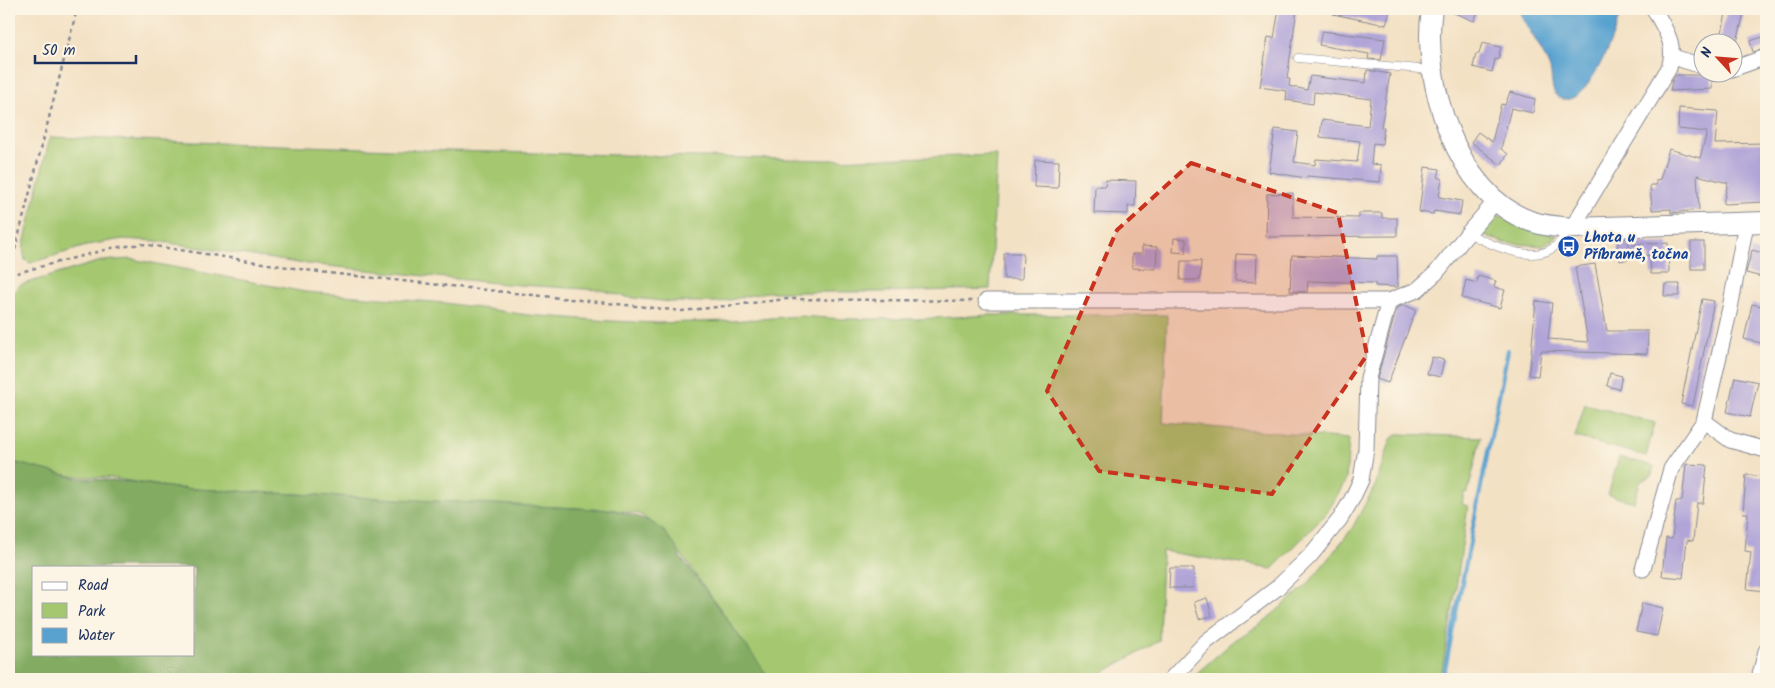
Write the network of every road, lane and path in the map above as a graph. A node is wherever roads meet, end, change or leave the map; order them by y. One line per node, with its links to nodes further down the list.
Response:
1 (77, 9): 15 (path)
2 (1432, 9): 9 (street)
3 (1654, 9): 4 (street)
4 (1673, 56): 7 (street); 13 (street)
5 (1766, 57): 8 (street)
6 (1298, 58): 9 (lane)
7 (1692, 63)
8 (1742, 65)
9 (1433, 70): 10 (street)
10 (1496, 201): 13 (street); 14 (street)
11 (1766, 222): 12 (street)
12 (1746, 224): 13 (street); 18 (street)
13 (1572, 228): 14 (lane)
14 (1468, 233): 17 (street)
15 (9, 274): 16 (path)
16 (986, 301): 17 (street)
17 (1390, 301): 22 (street)
18 (1704, 421): 19 (street); 20 (street)
19 (1766, 450)
20 (1643, 569)
21 (1766, 651): 23 (street)
22 (1171, 679)
23 (1759, 679)

